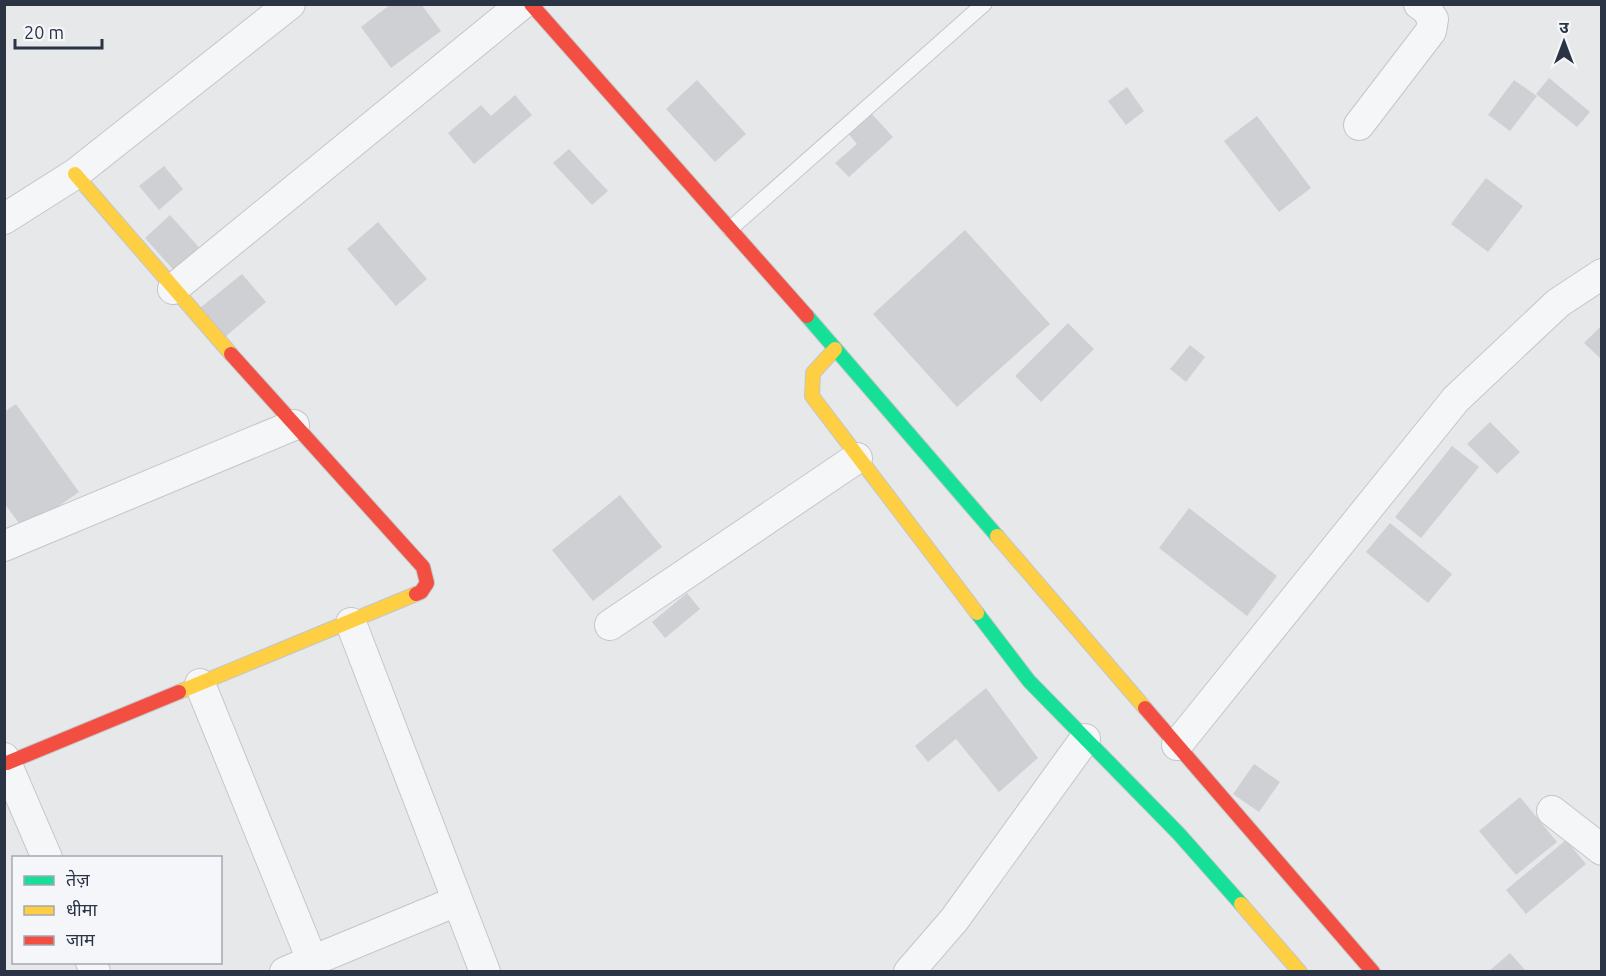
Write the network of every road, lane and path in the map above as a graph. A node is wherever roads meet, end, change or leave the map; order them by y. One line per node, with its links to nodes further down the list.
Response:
1 (290, 4): 7 (street)
2 (522, 4): 11 (street)
3 (531, 4): 9 (street)
4 (984, 4): 9 (lane)
5 (1419, 4): 6 (street)
6 (1359, 125)
7 (75, 174): 8 (street); 11 (street)
8 (4, 219)
9 (730, 229): 12 (street)
10 (1602, 274): 20 (street)
11 (173, 289): 13 (street)
12 (835, 349): 14 (street); 20 (street)
13 (294, 425): 15 (street); 16 (street)
14 (857, 458): 17 (street); 19 (street)
15 (4, 546)
16 (351, 623): 18 (street); 25 (street)
17 (610, 625)
18 (200, 684): 21 (street); 26 (street)
19 (1085, 739): 28 (street); 29 (street)
20 (1177, 745): 30 (street)
21 (6, 761): 24 (street)
22 (1552, 811): 23 (street)
23 (1602, 850)
24 (46, 856)
25 (457, 901): 26 (street); 27 (street)
26 (299, 966)
27 (485, 972)
28 (909, 972)
29 (1300, 972)
30 (1373, 972)

